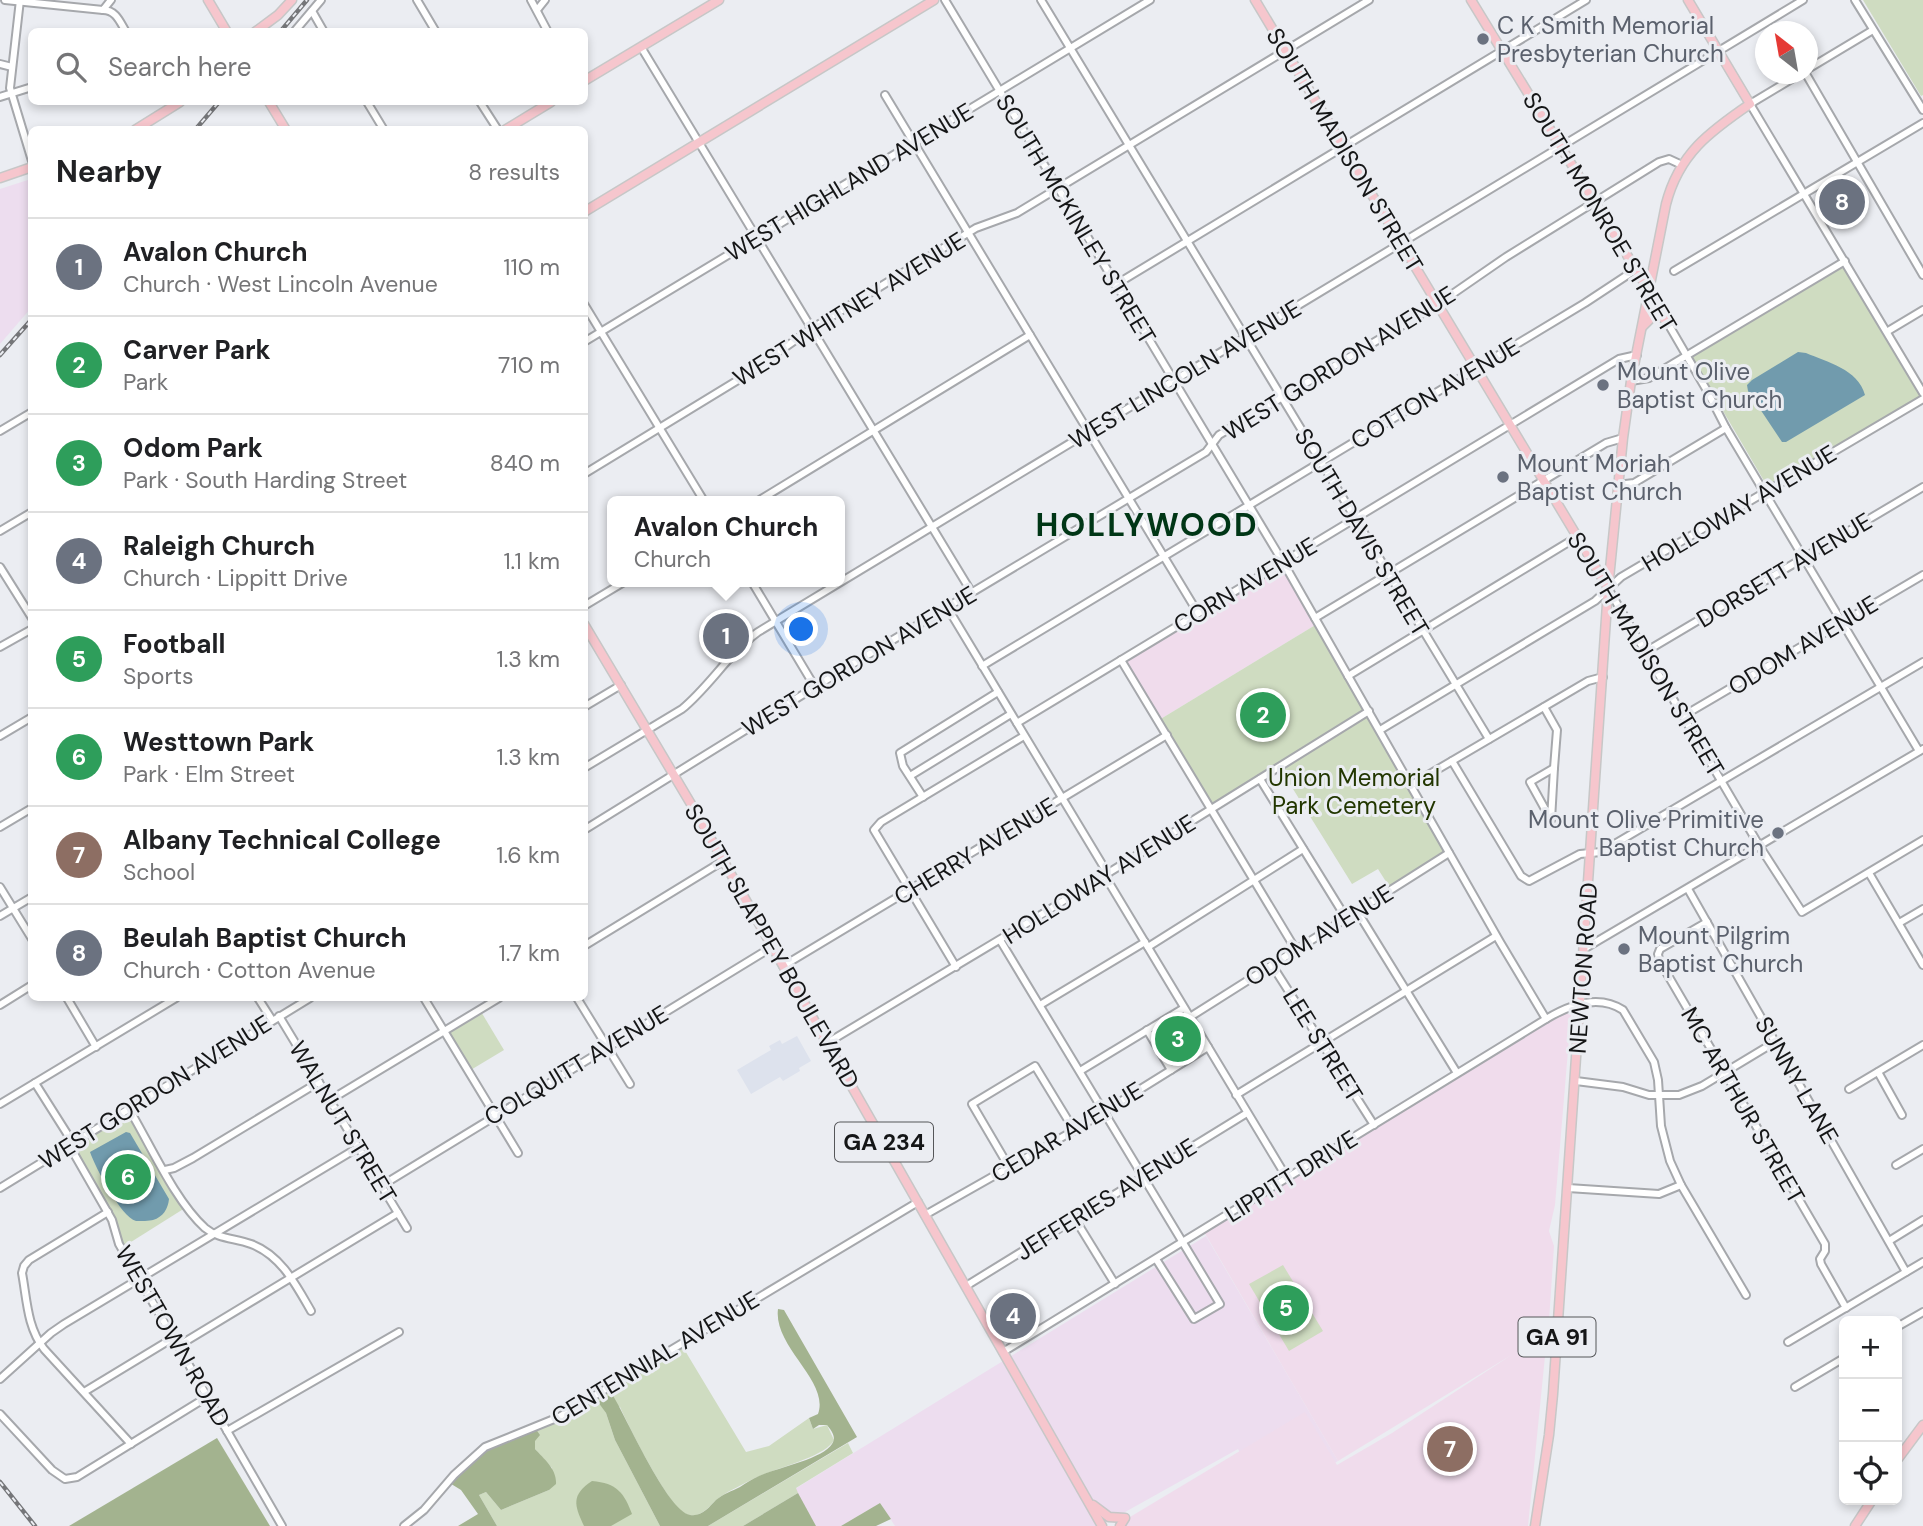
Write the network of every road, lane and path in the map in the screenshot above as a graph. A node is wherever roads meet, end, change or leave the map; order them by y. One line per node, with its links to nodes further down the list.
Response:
1 (5, 0): 21 (street)
2 (111, 0): 22 (street)
3 (208, 0): 26 (main road)
4 (292, 0): 27 (main road)
5 (321, 0): 24 (street)
6 (417, 0): 30 (street)
7 (531, 0): 23 (street)
8 (545, 0): 23 (street)
9 (719, 0): 33 (main road)
10 (934, 0): 63 (main road)
11 (945, 0): 45 (street, SOUTH MCKINLEY STREET)
12 (1041, 0): 34 (street, SOUTH DAVIS STREET)
13 (1150, 0): 34 (street, WEST HIGHLAND AVENUE)
14 (1255, 0): 35 (main road, SOUTH MADISON STREET)
15 (1369, 0): 35 (street, WEST WHITNEY AVENUE)
16 (1471, 0): 36 (main road, SOUTH MONROE STREET)
17 (1586, 0): 36 (street)
18 (1688, 0): 37 (main road)
19 (1803, 0): 37 (street, WEST LINCOLN AVENUE)
20 (1855, 0): 32 (street)
21 (20, 1): 22 (street); 40 (street)
22 (103, 10): 25 (street)
23 (537, 10): 31 (street)
24 (312, 11): 28 (street); 29 (street)
25 (123, 28)
26 (225, 28)
27 (260, 28)
28 (297, 28)
29 (322, 28)
30 (434, 28)
31 (546, 28)
32 (1874, 30): 39 (street); 49 (street)
33 (641, 47): 41 (main road); 63 (street)
34 (1070, 48): 45 (street, WEST HIGHLAND AVENUE); 65 (street, SOUTH DAVIS STREET)
35 (1285, 50): 65 (street, WEST WHITNEY AVENUE); 66 (main road, SOUTH MADISON STREET)
36 (1502, 51): 66 (street); 67 (main road, SOUTH MONROE STREET)
37 (1718, 51): 50 (main road); 67 (street, WEST LINCOLN AVENUE)
38 (0, 64): 40 (street)
39 (1818, 64)
40 (12, 67): 46 (street)
41 (588, 79)
42 (1783, 84): 50 (street)
43 (1814, 84): 69 (street)
44 (28, 88): 46 (street)
45 (999, 91): 64 (street, WEST HIGHLAND AVENUE); 73 (street, SOUTH MCKINLEY STREET)
46 (10, 93): 48 (street); 68 (street)
47 (885, 95): 64 (street)
48 (0, 97)
49 (1921, 101): 56 (street)
50 (1750, 104): 70 (main road, GA 91); 74 (street)
51 (170, 105): 58 (main road)
52 (270, 105): 59 (main road)
53 (369, 105): 60 (street)
54 (482, 105): 61 (street)
55 (546, 105): 62 (main road)
56 (1923, 110)
57 (1923, 123): 69 (street)
58 (141, 126)
59 (283, 126)
60 (382, 126)
61 (495, 126)
62 (512, 126)
63 (698, 143): 76 (main road); 78 (street)
64 (914, 144): 77 (street); 78 (street, WEST HIGHLAND AVENUE)
65 (1128, 145): 73 (street, WEST WHITNEY AVENUE); 79 (street, SOUTH DAVIS STREET)
66 (1343, 146): 79 (street); 80 (main road, SOUTH MADISON STREET)
67 (1560, 147): 75 (main road, SOUTH MONROE STREET); 80 (street, WEST LINCOLN AVENUE)
68 (28, 149)
69 (1858, 161): 74 (street); 85 (street)
70 (1682, 165): 75 (street, WEST GORDON AVENUE); 81 (main road, NEWTON ROAD / GA 91)
71 (28, 168): 72 (main road)
72 (0, 178)
73 (1057, 188): 77 (street, WEST WHITNEY AVENUE); 86 (street, SOUTH MCKINLEY STREET)
74 (1805, 193): 82 (street); 84 (street)
75 (1594, 202): 83 (main road, SOUTH MONROE STREET); 88 (street, WEST GORDON AVENUE)
76 (588, 210)
77 (969, 233): 93 (street, WEST WHITNEY AVENUE); 96 (street)
78 (756, 238): 93 (street); 95 (street, WEST HIGHLAND AVENUE)
79 (1187, 242): 86 (street); 97 (street, SOUTH DAVIS STREET)
80 (1402, 243): 88 (main road, SOUTH MADISON STREET); 97 (street, WEST LINCOLN AVENUE)
81 (1655, 261): 83 (main road); 87 (main road, NEWTON ROAD / GA 91)
82 (1845, 261): 94 (street); 100 (street)
83 (1633, 267): 87 (main road, SOUTH MONROE STREET); 101 (street, COTTON AVENUE)
84 (1674, 271)
85 (1923, 275)
86 (1115, 285): 102 (street, SOUTH MCKINLEY STREET)
87 (1649, 292): 91 (street, SOUTH MONROE STREET); 92 (main road, NEWTON ROAD / GA 91)
88 (1438, 304): 101 (main road, SOUTH MADISON STREET); 105 (street, WEST GORDON AVENUE)
89 (1923, 310): 94 (street)
90 (588, 311): 95 (street)
91 (1666, 321): 92 (main road); 100 (street, SOUTH MONROE STREET)
92 (1642, 328): 99 (main road, NEWTON ROAD / GA 91)
93 (810, 329): 109 (street, WEST WHITNEY AVENUE); 112 (street)
94 (1888, 331): 104 (street)
95 (601, 332): 98 (street, WEST HIGHLAND AVENUE); 109 (street)
96 (1030, 335): 112 (street); 113 (street)
97 (1245, 337): 102 (street, WEST LINCOLN AVENUE); 105 (street, SOUTH DAVIS STREET)
98 (588, 340)
99 (1637, 355): 103 (main road, NEWTON ROAD / GA 91); 108 (street, CORN AVENUE)
100 (1686, 355): 103 (street); 110 (street, SOUTH MONROE STREET)
101 (1476, 368): 108 (main road, SOUTH MADISON STREET); 116 (street, COTTON AVENUE)
102 (1173, 381): 113 (street, WEST LINCOLN AVENUE); 115 (street, SOUTH MCKINLEY STREET)
103 (1631, 381): 114 (main road, NEWTON ROAD / GA 91)
104 (1923, 393)
105 (1282, 399): 115 (street, WEST GORDON AVENUE); 116 (street, SOUTH DAVIS STREET)
106 (1923, 399): 121 (street, HOLLOWAY AVENUE)
107 (28, 414): 111 (street)
108 (1510, 425): 118 (main road, SOUTH MADISON STREET); 127 (street, CORN AVENUE)
109 (661, 428): 117 (street, WEST WHITNEY AVENUE); 122 (street)
110 (1726, 428): 119 (street); 121 (street, SOUTH MONROE STREET)
111 (0, 431)
112 (873, 432): 123 (street); 128 (street)
113 (1089, 432): 124 (street); 128 (street, WEST LINCOLN AVENUE)
114 (1623, 438): 118 (street); 119 (main road, NEWTON ROAD / GA 91)
115 (1211, 444): 124 (street, WEST GORDON AVENUE); 125 (street, SOUTH MCKINLEY STREET)
116 (1321, 462): 125 (street, COTTON AVENUE); 127 (street, SOUTH DAVIS STREET)
117 (588, 472)
118 (1543, 480): 130 (main road, SOUTH MADISON STREET); 135 (street)
119 (1617, 485): 141 (main road, NEWTON ROAD / GA 91)
120 (1923, 487): 132 (street, DORSETT AVENUE)
121 (1765, 492): 132 (street, SOUTH MONROE STREET); 141 (street, HOLLOWAY AVENUE)
122 (701, 496)
123 (766, 496)
124 (1129, 498): 131 (street); 142 (street, WEST GORDON AVENUE)
125 (1249, 506): 131 (street, COTTON AVENUE); 133 (street, SOUTH MCKINLEY STREET)
126 (28, 514): 129 (street)
127 (1355, 518): 133 (street, CORN AVENUE); 135 (street, SOUTH DAVIS STREET)
128 (931, 527): 137 (street, WEST LINCOLN AVENUE); 142 (street)
129 (0, 531)
130 (1577, 537): 141 (main road, SOUTH MADISON STREET); 150 (street)
131 (1165, 557): 146 (street); 157 (street, COTTON AVENUE)
132 (1804, 558): 149 (street, SOUTH MONROE STREET); 154 (street, DORSETT AVENUE)
133 (1283, 562): 146 (street, CORN AVENUE); 147 (street, SOUTH MCKINLEY STREET)
134 (0, 566): 145 (street)
135 (1389, 574): 147 (street); 150 (street, SOUTH DAVIS STREET)
136 (1923, 575): 149 (street, ODOM AVENUE)
137 (845, 579)
138 (616, 587): 143 (street)
139 (755, 587): 148 (street)
140 (832, 587): 148 (street, WEST LINCOLN AVENUE)
141 (1608, 589): 154 (street, SOUTH MADISON STREET); 159 (main road, NEWTON ROAD / GA 91); 160 (street, HOLLOWAY AVENUE)
142 (972, 593): 144 (street, WEST GORDON AVENUE)
143 (588, 604)
144 (947, 607): 157 (street); 162 (street, WEST GORDON AVENUE)
145 (28, 612)
146 (1198, 613): 155 (street, CORN AVENUE)
147 (1315, 618): 158 (street, SOUTH MCKINLEY STREET)
148 (775, 622): 162 (street); 173 (street, WEST LINCOLN AVENUE)
149 (1842, 622): 163 (street, SOUTH MONROE STREET); 169 (street, ODOM AVENUE)
150 (1422, 630): 158 (street); 160 (street, SOUTH DAVIS STREET)
151 (28, 631): 153 (street)
152 (588, 631): 161 (main road, SOUTH SLAPPEY BOULEVARD / GA 234)
153 (0, 648)
154 (1645, 652): 169 (street, SOUTH MADISON STREET)
155 (1121, 660): 171 (street, CORN AVENUE); 174 (street, LEE STREET)
156 (1923, 662): 163 (street)
157 (982, 666): 164 (street)
158 (1348, 676): 167 (street, SOUTH MCKINLEY STREET)
159 (1603, 677): 166 (street); 197 (main road, NEWTON ROAD / GA 91)
160 (1455, 684): 172 (street, HOLLOWAY AVENUE); 177 (street, SOUTH DAVIS STREET)
161 (621, 685): 165 (street); 173 (main road, SOUTH SLAPPEY BOULEVARD / GA 234)
162 (815, 687): 182 (street, WEST GORDON AVENUE)
163 (1881, 687): 178 (street, SOUTH MONROE STREET); 185 (street)
164 (998, 692): 168 (street); 183 (street)
165 (588, 705)
166 (1544, 707): 177 (street); 181 (street)
167 (1368, 711): 172 (street, SOUTH MCKINLEY STREET); 184 (street, HOLLOWAY AVENUE)
168 (1011, 714): 171 (street); 183 (street)
169 (1682, 716): 185 (street, SOUTH MADISON STREET)
170 (28, 719): 175 (street)
171 (1017, 723): 176 (street)
172 (1380, 730): 186 (street, SOUTH MCKINLEY STREET)
173 (648, 731): 180 (street, WEST LINCOLN AVENUE); 182 (main road, SOUTH SLAPPEY BOULEVARD / GA 234)
174 (1167, 735): 188 (street, CHERRY AVENUE); 189 (street, LEE STREET)
175 (0, 736)
176 (1024, 736): 187 (street); 188 (street)
177 (1489, 739): 179 (street)
178 (1921, 750): 194 (street)
179 (1452, 761): 186 (street); 197 (street)
180 (588, 766)
181 (1554, 768): 181 (street)
182 (674, 775): 192 (street, WEST GORDON AVENUE); 198 (main road, SOUTH SLAPPEY BOULEVARD / GA 234)
183 (910, 776): 187 (street)
184 (1260, 779): 189 (street, HOLLOWAY AVENUE); 195 (street)
185 (1721, 781): 194 (street, SOUTH MADISON STREET); 197 (street)
186 (1411, 785): 196 (street, SOUTH MCKINLEY STREET)
187 (923, 797): 204 (street)
188 (1062, 799): 200 (street); 204 (street, CHERRY AVENUE)
189 (1211, 809): 200 (street, HOLLOWAY AVENUE); 201 (street, LEE STREET)
190 (28, 810): 191 (street)
191 (0, 827)
192 (588, 828)
193 (1923, 840): 199 (street)
194 (1760, 847): 199 (street, SOUTH MADISON STREET); 203 (street)
195 (1303, 849): 201 (street); 210 (street)
196 (1449, 853): 208 (street, ODOM AVENUE); 214 (street, SOUTH MCKINLEY STREET)
197 (1590, 853): 219 (main road, NEWTON ROAD / GA 91)
198 (723, 861): 216 (street); 218 (main road, SOUTH SLAPPEY BOULEVARD / GA 234)
199 (1869, 873): 212 (street)
200 (1106, 875): 215 (street, HOLLOWAY AVENUE); 217 (street)
201 (1254, 881): 217 (street); 220 (street, LEE STREET)
202 (0, 887): 206 (street)
203 (1688, 889): 211 (street, SUNNY LANE); 219 (street)
204 (910, 890): 223 (street, CHERRY AVENUE); 224 (street)
205 (28, 900): 206 (street)
206 (13, 909): 209 (street); 213 (street)
207 (1923, 909): 212 (street)
208 (1357, 911): 210 (street, ODOM AVENUE); 226 (street)
209 (0, 916)
210 (1346, 918): 220 (street, ODOM AVENUE)
211 (1707, 922): 245 (street, SUNNY LANE); 253 (street, MC ARTHUR STREET)
212 (1899, 923): 222 (street)
213 (28, 933)
214 (1496, 936): 226 (street); 240 (street, SOUTH MCKINLEY STREET)
215 (1000, 940): 224 (street, HOLLOWAY AVENUE); 236 (street)
216 (588, 944)
217 (1146, 944): 236 (street); 237 (street)
218 (772, 947): 223 (main road, SOUTH SLAPPEY BOULEVARD / GA 234); 249 (street, COLQUITT AVENUE)
219 (1584, 949): 234 (main road, NEWTON ROAD / GA 91)
220 (1296, 950): 221 (street, ODOM AVENUE)
221 (1272, 965): 239 (street, ODOM AVENUE); 246 (street, LEE STREET)
222 (1923, 965)
223 (783, 966): 244 (main road, SOUTH SLAPPEY BOULEVARD / GA 234)
224 (956, 967): 244 (street, HOLLOWAY AVENUE)
225 (28, 988): 235 (street)
226 (1408, 991): 246 (street); 255 (street)
227 (68, 1001): 248 (street)
228 (171, 1001): 248 (street)
229 (260, 1001): 241 (street, WALNUT STREET)
230 (305, 1001): 238 (street, WEST GORDON AVENUE)
231 (426, 1001): 242 (street)
232 (494, 1001): 242 (street)
233 (579, 1001): 249 (street)
234 (1580, 1003): 240 (street, LIPPITT DRIVE); 256 (main road, NEWTON ROAD / GA 91); 262 (street)
235 (0, 1005)
236 (1040, 1005): 252 (street)
237 (1184, 1008): 239 (street); 243 (street)
238 (279, 1016): 241 (street, WEST GORDON AVENUE); 257 (street, WALNUT STREET)
239 (1190, 1017): 250 (street)
240 (1546, 1018): 255 (street, LIPPITT DRIVE)
241 (272, 1020): 265 (street, WEST GORDON AVENUE)
242 (445, 1030): 263 (street); 268 (street)
243 (1147, 1030): 251 (street); 252 (street)
244 (827, 1042): 285 (main road, SOUTH SLAPPEY BOULEVARD / GA 234)
245 (1775, 1042): 253 (street); 293 (street, SUNNY LANE)
246 (1322, 1043): 261 (street); 270 (street, LEE STREET)
247 (1923, 1045): 254 (street)
248 (96, 1047): 258 (street)
249 (607, 1047): 259 (street); 268 (street, COLQUITT AVENUE)
250 (1208, 1047): 251 (street, CEDAR AVENUE); 261 (street)
251 (1171, 1070): 266 (street, CEDAR AVENUE)
252 (1080, 1071): 266 (street)
253 (1724, 1072): 262 (street); 303 (street, MC ARTHUR STREET)
254 (1878, 1072): 260 (street); 269 (street)
255 (1457, 1073): 270 (street, LIPPITT DRIVE)
256 (1576, 1081): 262 (street); 284 (main road, NEWTON ROAD / GA 91)
257 (319, 1082): 263 (street, WALNUT STREET); 278 (street)
258 (35, 1083): 264 (street); 272 (street, WESTTOWN ROAD)
259 (629, 1084)
260 (1849, 1089)
261 (1236, 1095): 267 (street)
262 (1658, 1096): 281 (street)
263 (330, 1100): 273 (street, WALNUT STREET)
264 (0, 1104)
265 (129, 1109): 272 (street, WEST GORDON AVENUE); 278 (street)
266 (1103, 1112): 271 (street, CEDAR AVENUE); 279 (street)
267 (1247, 1113): 279 (street, JEFFERIES AVENUE); 280 (street)
268 (495, 1115): 275 (street); 282 (street, COLQUITT AVENUE)
269 (1902, 1115)
270 (1374, 1125): 280 (street, LIPPITT DRIVE)
271 (1074, 1130): 277 (street, CEDAR AVENUE); 277 (street)
272 (71, 1144): 283 (street, WEST GORDON AVENUE); 286 (street, WESTTOWN ROAD)
273 (359, 1147): 282 (street, WALNUT STREET); 292 (street)
274 (1923, 1149): 276 (street)
275 (518, 1153)
276 (1896, 1165)
277 (1009, 1167): 288 (street, CEDAR AVENUE)
278 (165, 1170): 292 (street)
279 (1143, 1177): 289 (street, JEFFERIES AVENUE); 294 (street)
280 (1287, 1178): 294 (street, LIPPITT DRIVE)
281 (1681, 1185): 284 (street); 302 (street)
282 (381, 1186): 287 (street, WALNUT STREET)
283 (0, 1188)
284 (1568, 1188): 329 (main road, NEWTON ROAD / GA 91)
285 (918, 1202): 288 (main road, SOUTH SLAPPEY BOULEVARD / GA 234); 326 (street, CENTENNIAL AVENUE)
286 (108, 1212): 299 (street, WESTTOWN ROAD); 310 (street)
287 (398, 1213): 291 (street, WALNUT STREET); 298 (street)
288 (925, 1215): 301 (main road, SOUTH SLAPPEY BOULEVARD / GA 234)
289 (1075, 1219): 300 (street); 301 (street, JEFFERIES AVENUE)
290 (1923, 1220): 293 (street)
291 (407, 1228)
292 (216, 1234): 298 (street); 299 (street)
293 (1889, 1241): 297 (street, SUNNY LANE)
294 (1183, 1242): 295 (street, LIPPITT DRIVE); 295 (street)
295 (1157, 1259): 300 (street, LIPPITT DRIVE)
296 (1923, 1262): 297 (street)
297 (1906, 1272): 303 (street)
298 (291, 1278): 304 (street); 311 (street)
299 (140, 1279): 308 (street, WESTTOWN ROAD); 310 (street)
300 (1115, 1283): 312 (street, LIPPITT DRIVE)
301 (966, 1286): 312 (main road, SOUTH SLAPPEY BOULEVARD / GA 234)
302 (1746, 1295)
303 (1846, 1308): 309 (street)
304 (311, 1311)
305 (1923, 1312): 306 (street)
306 (1902, 1324)
307 (399, 1332): 320 (street)
308 (173, 1338): 311 (street, WESTTOWN ROAD); 316 (street)
309 (1788, 1342)
310 (39, 1343): 314 (street); 316 (street)
311 (178, 1346): 317 (street, WESTTOWN ROAD)
312 (1003, 1352): 323 (main road, SOUTH SLAPPEY BOULEVARD / GA 234)
313 (1839, 1362): 315 (street)
314 (0, 1379)
315 (1795, 1388)
316 (84, 1392): 321 (street)
317 (207, 1396): 320 (street, WESTTOWN ROAD); 321 (street)
318 (0, 1414): 321 (street)
319 (1923, 1424): 322 (main road)
320 (227, 1431): 325 (street, WESTTOWN ROAD)
321 (131, 1444)
322 (1902, 1453)
323 (1088, 1501): 327 (main road, SOUTH SLAPPEY BOULEVARD / GA 234); 328 (main road)
324 (1869, 1505): 330 (main road)
325 (282, 1526)
326 (404, 1526)
327 (1102, 1526)
328 (1119, 1526)
329 (1535, 1526)
330 (1855, 1526)

